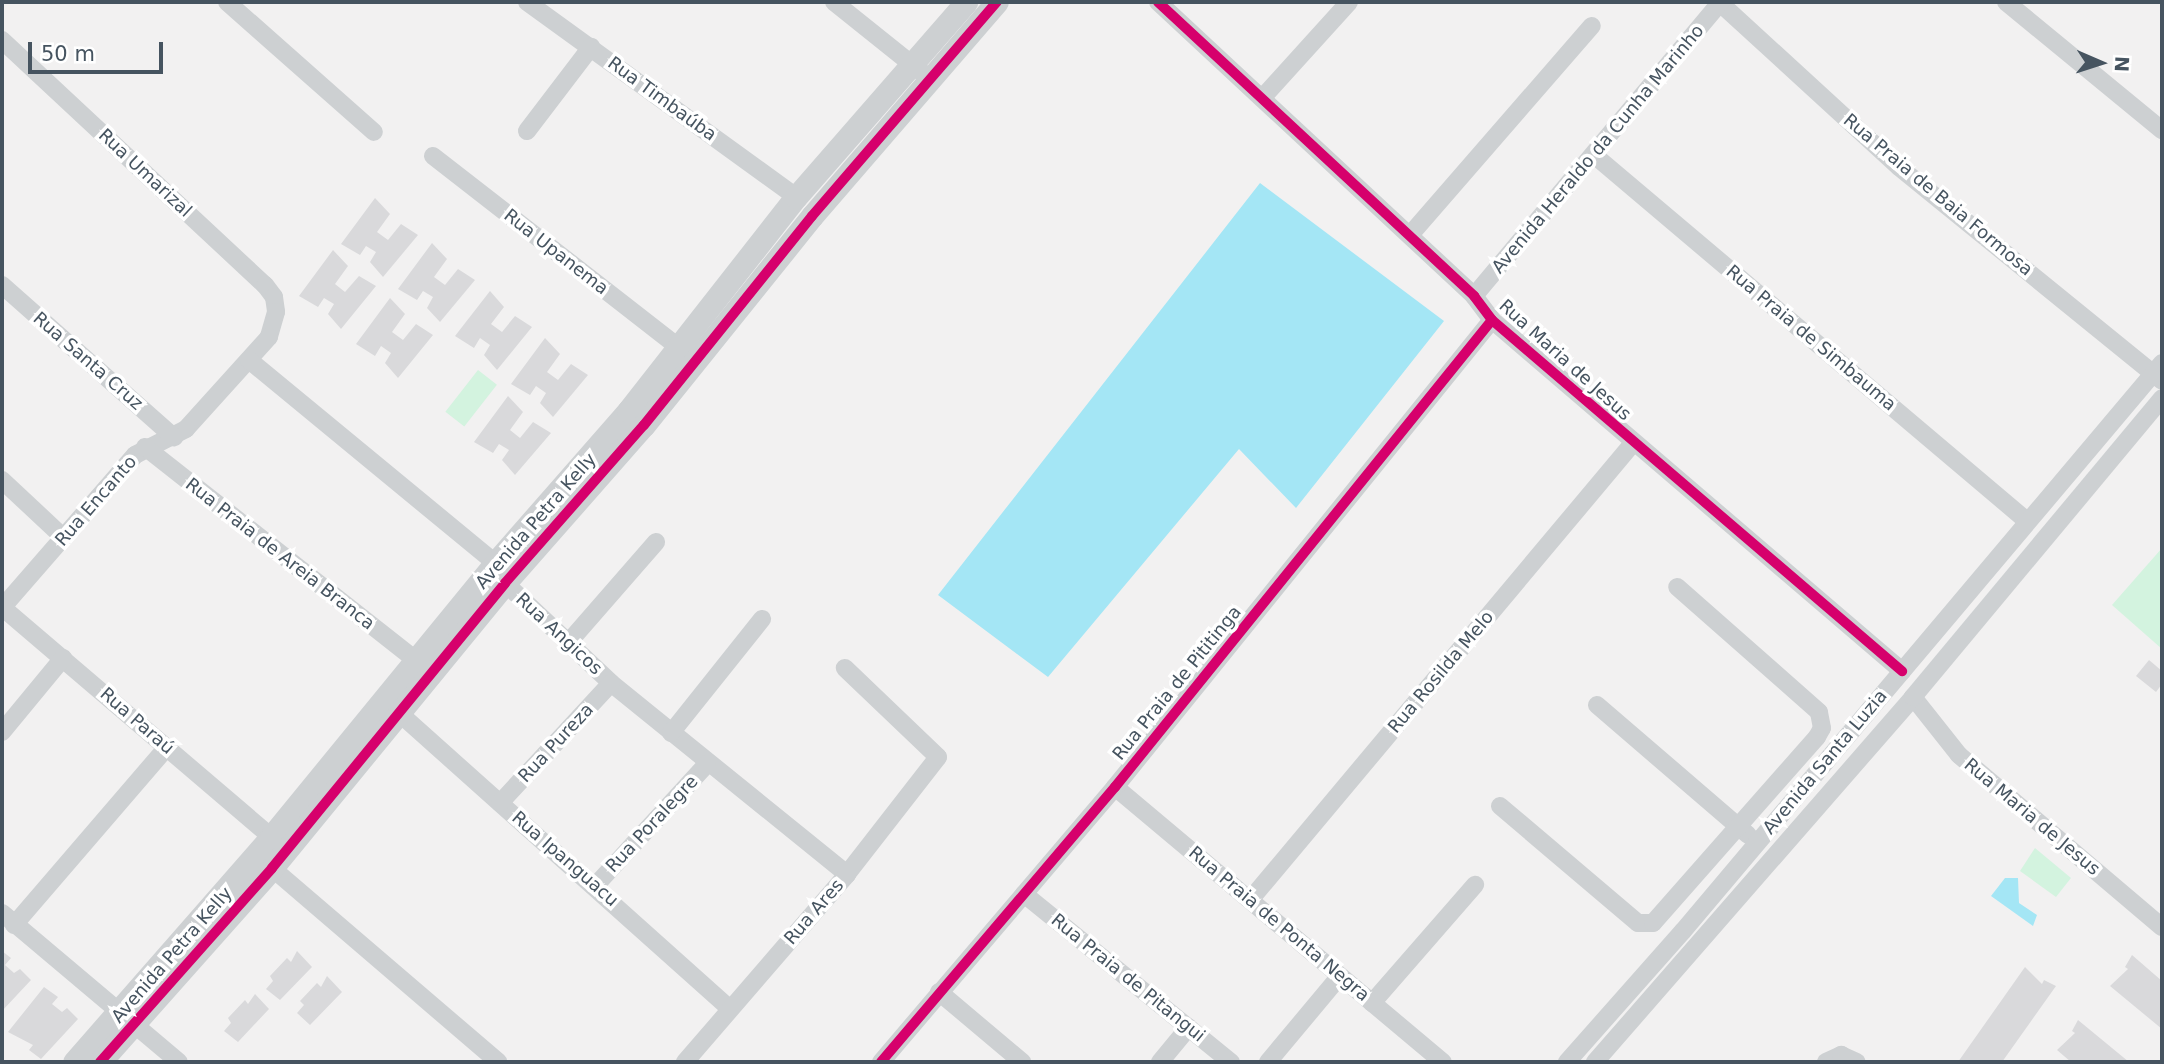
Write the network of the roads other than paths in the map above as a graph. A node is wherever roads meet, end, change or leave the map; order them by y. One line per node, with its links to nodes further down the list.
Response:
1 (227, 2): 18 (street)
2 (527, 2): 12 (street, Rua Timbaúba)
3 (834, 2): 13 (street)
4 (966, 2): 13 (street, Avenida Petra Kelly)
5 (997, 2): 14 (street, Avenida Petra Kelly)
6 (1349, 2): 15 (street)
7 (1720, 2): 19 (street, Avenida Heraldo da Cunha Marinho); 29 (street, Rua Praia de Baia Formosa)
8 (2006, 2): 16 (street)
9 (1165, 4): 15 (street, Rua Maria de Jesus)
10 (1592, 26): 22 (street)
11 (2, 40): 25 (street, Rua Umarizal)
12 (591, 47): 17 (street); 21 (street, Rua Timbaúba)
13 (909, 63): 14 (street); 21 (street, Avenida Petra Kelly)
14 (929, 78): 38 (street, Avenida Petra Kelly)
15 (1263, 97): 22 (street, Rua Maria de Jesus)
16 (2162, 130)
17 (527, 131)
18 (374, 132)
19 (1594, 155): 24 (street, Avenida Heraldo da Cunha Marinho); 35 (street, Rua Praia de Simbauma)
20 (433, 156): 27 (street, Rua Upanema)
21 (796, 197): 27 (street, Avenida Petra Kelly)
22 (1410, 235): 24 (street, Rua Maria de Jesus)
23 (2, 285): 31 (street, Rua Santa Cruz)
24 (1474, 296): 26 (street, Rua Maria de Jesus)
25 (276, 312): 28 (street, Rua Encanto)
26 (1492, 320): 32 (street, Rua Maria de Jesus); 55 (street, Rua Praia de Pititinga)
27 (678, 347): 38 (street, Avenida Petra Kelly)
28 (249, 360): 31 (street, Rua Encanto); 38 (street, Rua Angicos)
29 (2159, 372): 35 (street, Avenida Santa Luzia)
30 (2162, 398): 48 (street, Avenida Santa Luzia)
31 (174, 437): 33 (street, Rua Encanto)
32 (1633, 443): 46 (street, Rua Maria de Jesus); 66 (street, Rua Rosilda Melo)
33 (145, 447): 36 (street, Rua Encanto); 44 (street, Rua Praia de Areia Branca)
34 (2, 480): 36 (street)
35 (2027, 521): 46 (street, Avenida Santa Luzia)
36 (63, 537): 40 (street, Rua Encanto)
37 (656, 542): 42 (street)
38 (500, 573): 42 (street, Rua Angicos); 44 (street, Avenida Petra Kelly); 50 (street, Avenida Petra Kelly)
39 (1677, 587): 58 (street)
40 (2, 608): 43 (street, Rua Paraú)
41 (762, 619): 52 (street)
42 (568, 643): 47 (street, Rua Angicos)
43 (63, 657): 51 (street); 53 (street, Rua Paraú)
44 (416, 660): 59 (street, Avenida Petra Kelly)
45 (845, 668): 62 (street, Rua Ares)
46 (1902, 671): 60 (street, Avenida Santa Luzia)
47 (611, 683): 52 (street, Rua Angicos); 56 (street, Rua Pureza)
48 (1913, 697): 68 (street, Rua Maria de Jesus); 87 (street, Avenida Santa Luzia)
49 (1597, 705): 58 (street)
50 (398, 712): 56 (street, Rua Ipanguacu); 61 (street, Avenida Petra Kelly)
51 (2, 732)
52 (671, 733): 54 (street, Rua Angicos)
53 (167, 747): 59 (street, Rua Paraú); 67 (street)
54 (707, 764): 62 (street, Rua Angicos); 63 (street, Rua Poralegre)
55 (1115, 787): 65 (street, Rua Praia de Pititinga); 66 (street, Rua Praia de Ponta Negra)
56 (500, 803): 63 (street, Rua Ipanguacu)
57 (1500, 806): 58 (street)
58 (1740, 827): 60 (street)
59 (271, 837): 73 (street, Avenida Petra Kelly)
60 (1757, 843): 86 (street, Avenida Santa Luzia)
61 (272, 868): 73 (street, Avenida Petra Kelly); 78 (street)
62 (846, 874): 72 (street, Rua Ares)
63 (596, 885): 72 (street, Rua Ipanguacu)
64 (1475, 885): 71 (street)
65 (1024, 894): 70 (street, Rua Praia de Pititinga); 74 (street, Rua Praia de Pitangui)
66 (1250, 900): 69 (street, Rua Praia de Ponta Negra)
67 (8, 919): 73 (street)
68 (2162, 927)
69 (1340, 976): 71 (street, Rua Praia de Ponta Negra); 84 (street)
70 (939, 992): 80 (street, Rua Praia de Pititinga); 81 (street)
71 (1372, 1003): 85 (street, Rua Praia de Ponta Negra)
72 (730, 1009): 79 (street, Rua Ares)
73 (126, 1017): 75 (street, Avenida Petra Kelly); 76 (street, Avenida Petra Kelly); 77 (street)
74 (1189, 1027): 82 (street); 83 (street, Rua Praia de Pitangui)
75 (74, 1062)
76 (100, 1062)
77 (179, 1062)
78 (498, 1062)
79 (685, 1062)
80 (881, 1062)
81 (1022, 1062)
82 (1160, 1062)
83 (1231, 1062)
84 (1268, 1062)
85 (1443, 1062)
86 (1567, 1062)
87 (1595, 1062)
88 (1826, 1062): 89 (street)
89 (1857, 1062)

